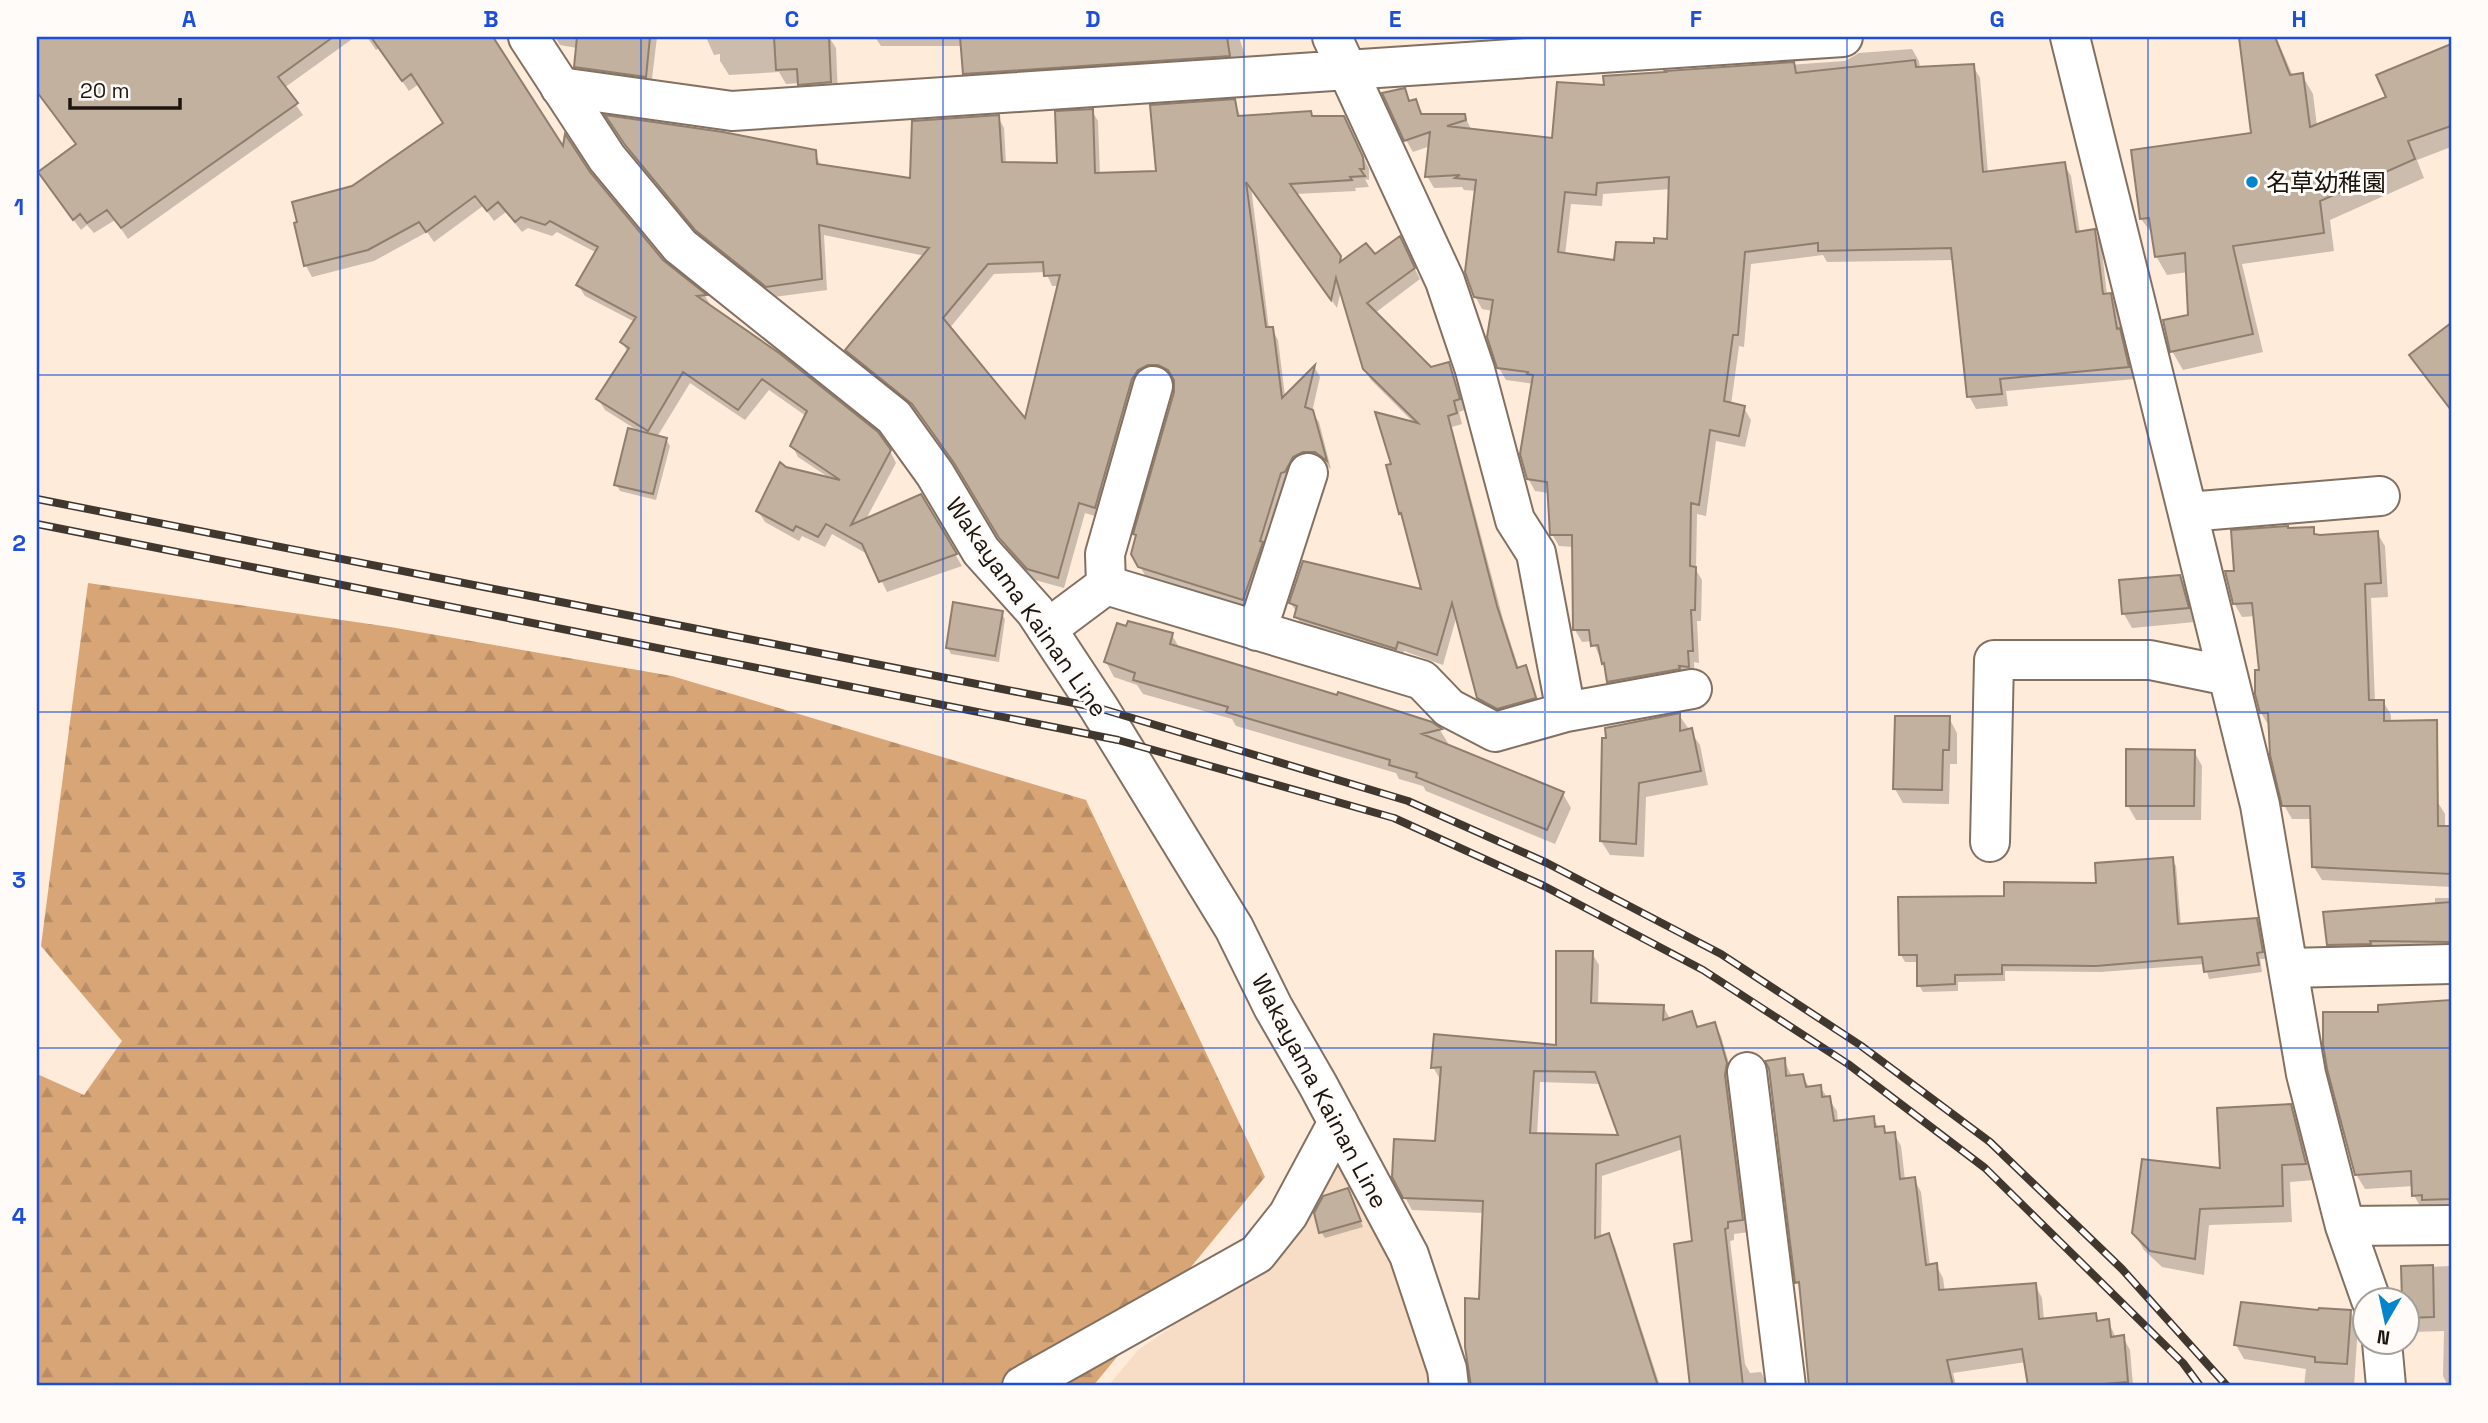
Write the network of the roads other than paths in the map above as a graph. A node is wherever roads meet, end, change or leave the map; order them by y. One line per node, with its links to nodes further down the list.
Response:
1 (528, 37): 6 (street, Wakayama Kainan Line)
2 (1843, 37): 4 (street)
3 (2070, 37): 10 (street)
4 (1514, 48): 5 (street)
5 (1340, 53): 6 (street); 16 (street)
6 (560, 87): 12 (street, Wakayama Kainan Line)
7 (1153, 386): 11 (street)
8 (1308, 473): 13 (street)
9 (2380, 496): 10 (street)
10 (2188, 512): 14 (street)
11 (1106, 585): 12 (street); 13 (street)
12 (1047, 629): 21 (street, Wakayama Kainan Line)
13 (1257, 631): 16 (street)
14 (2228, 676): 17 (street); 19 (street)
15 (1692, 689): 16 (street)
16 (1566, 712)
17 (1990, 842)
18 (2451, 964): 19 (street)
19 (2288, 968): 23 (street)
20 (1747, 1072): 28 (street)
21 (1338, 1122): 26 (street); 27 (street, Wakayama Kainan Line)
22 (2451, 1224): 23 (street)
23 (2345, 1226): 24 (street)
24 (2366, 1286)
25 (2383, 1356): 29 (street)
26 (1022, 1386)
27 (1449, 1386)
28 (1786, 1386)
29 (2386, 1386)

